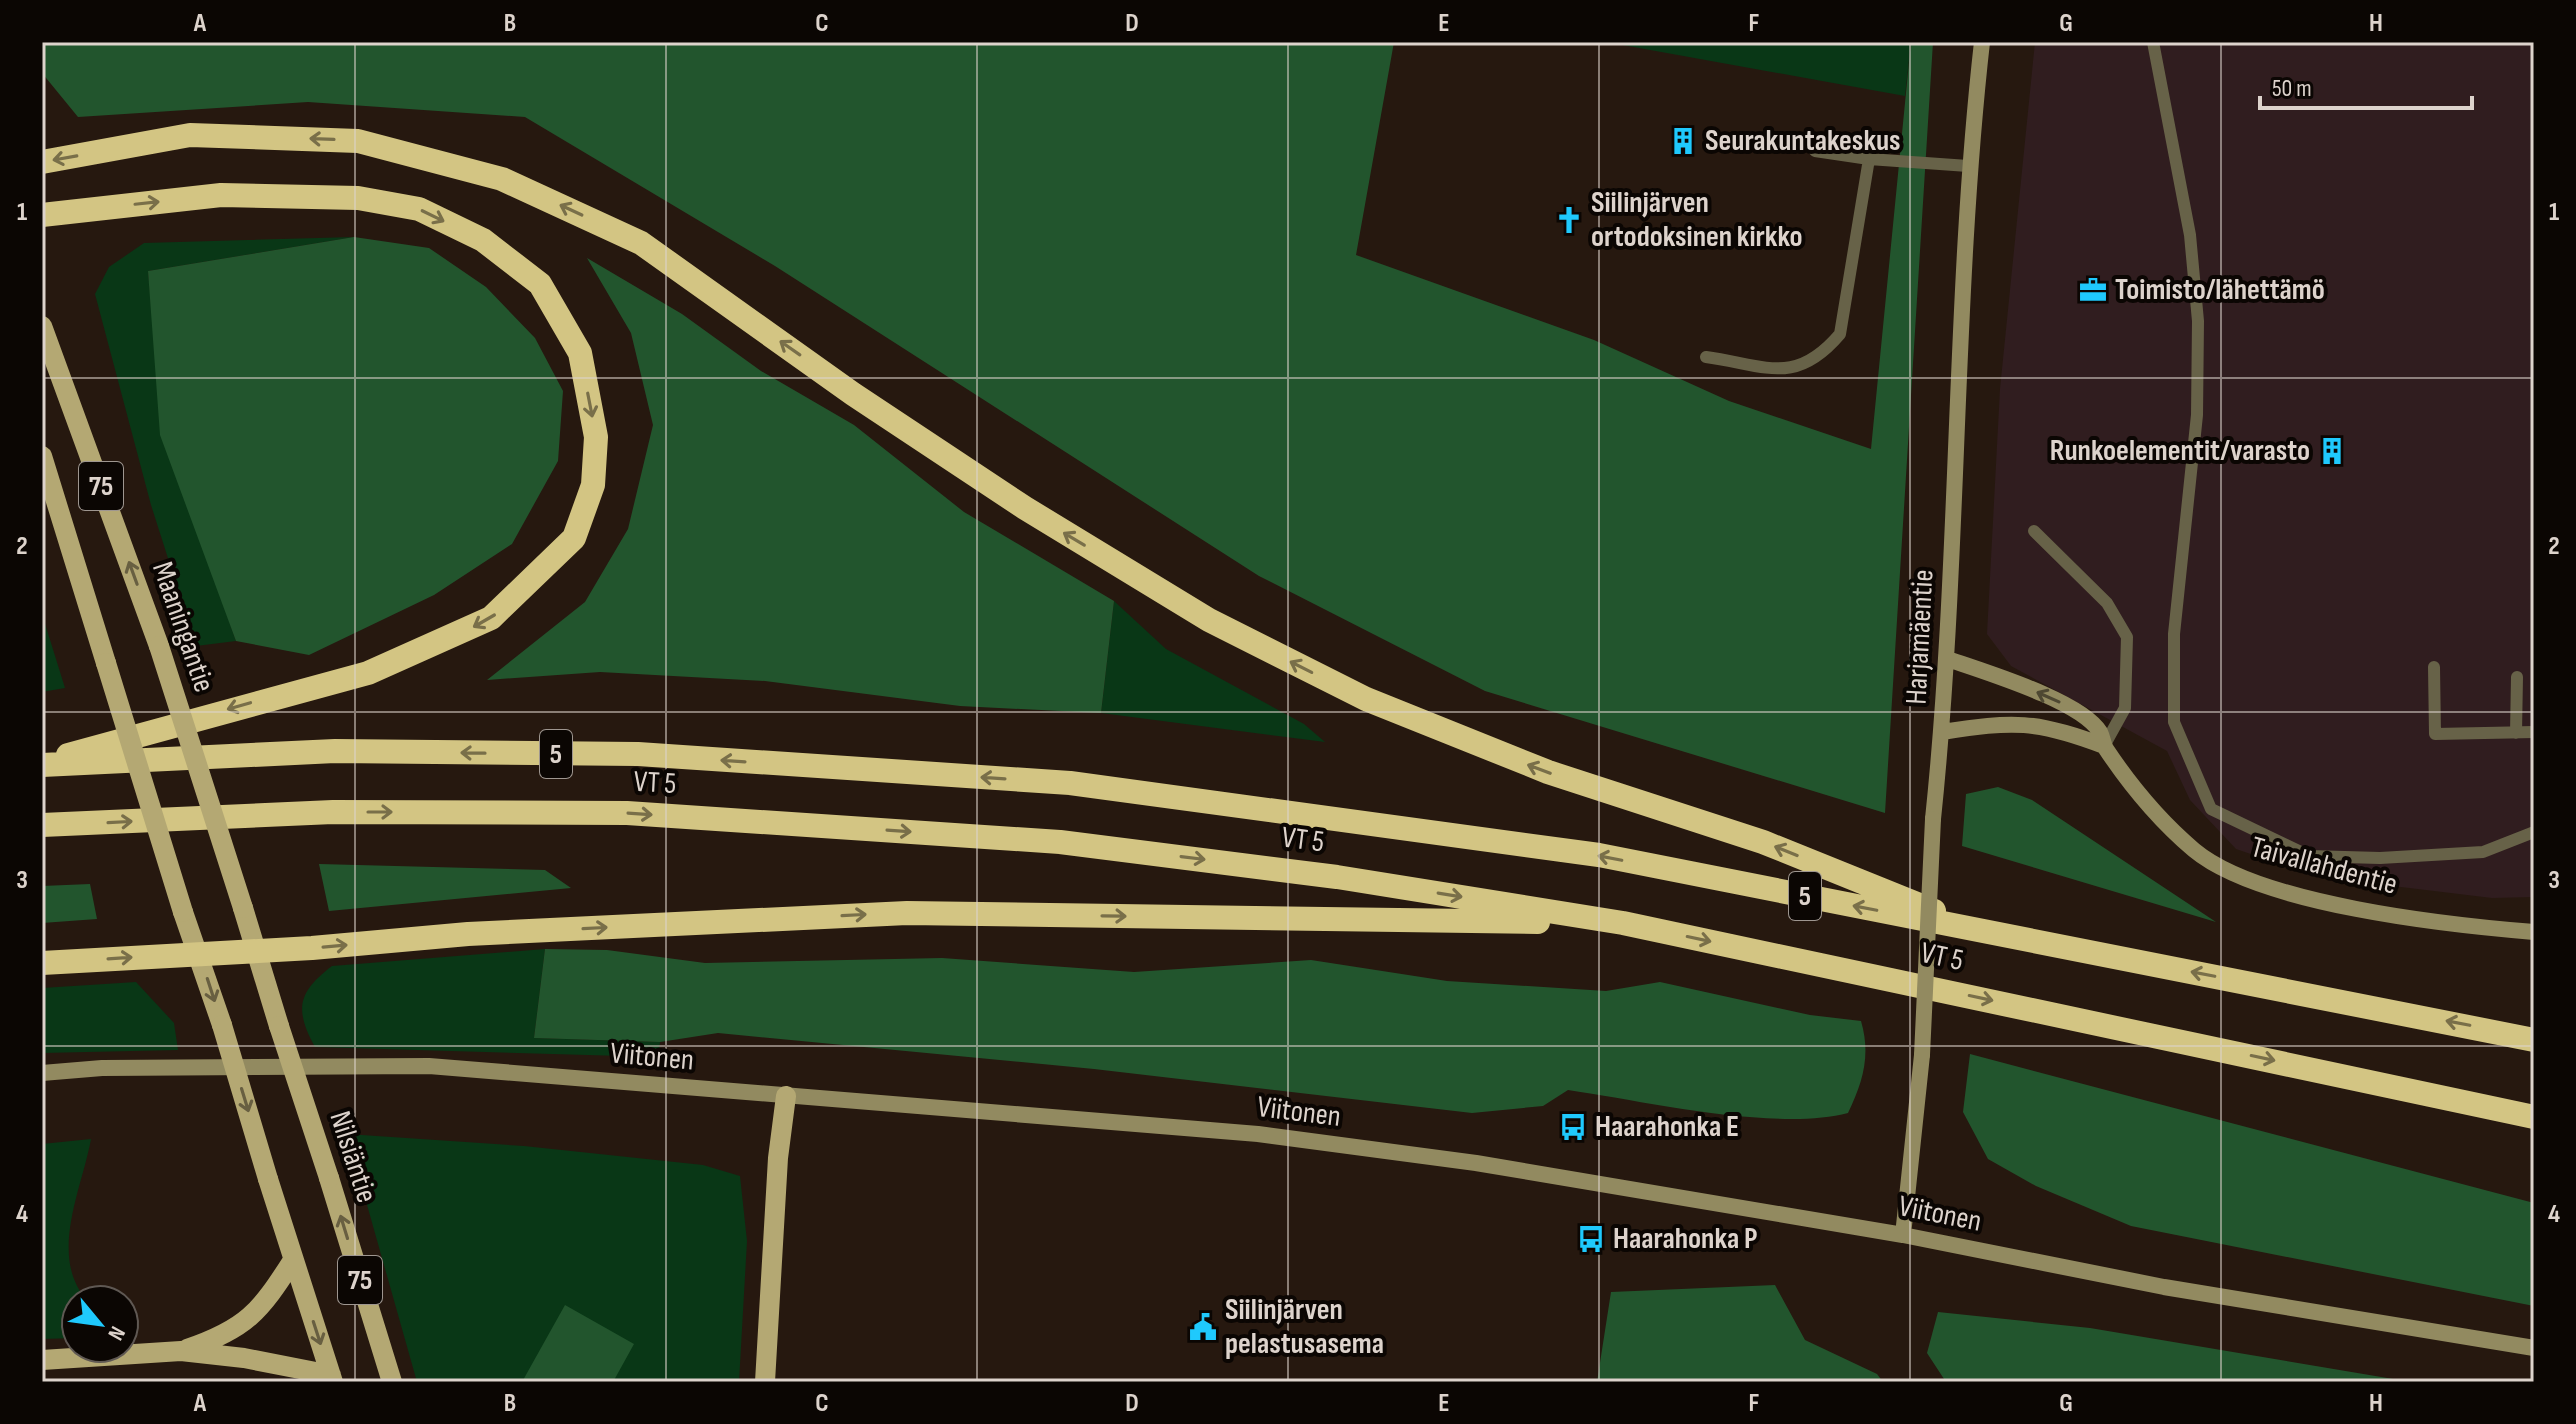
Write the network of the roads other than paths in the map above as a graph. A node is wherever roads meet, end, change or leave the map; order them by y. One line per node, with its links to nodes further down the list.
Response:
1 (1982, 42): 6 (main road, Harjamäentie)
2 (2153, 42): 21 (lane)
3 (1815, 151): 4 (lane)
4 (1869, 159): 6 (lane); 9 (lane)
5 (42, 162): 23 (highway, one-way to 5)
6 (1968, 166): 12 (main road, Harjamäentie)
7 (42, 215): 19 (highway, one-way to 19)
8 (42, 326): 25 (main road, Maaningantie / 75, one-way to 8, bridge)
9 (1706, 357)
10 (42, 456): 26 (main road, 75, bridge)
11 (2034, 531): 18 (lane)
12 (1948, 659): 15 (main road, Harjamäentie); 18 (main road, Taivallahdentie, one-way to 12)
13 (2434, 667): 17 (lane)
14 (2517, 677): 17 (lane)
15 (1942, 732): 18 (main road); 32 (main road, Harjamäentie, bridge)
16 (2534, 732): 17 (lane)
17 (2516, 733)
18 (2104, 746): 24 (main road, Taivallahdentie)
19 (42, 764): 23 (highway, VT 5 / 5, one-way to 19)
20 (42, 825): 22 (highway, VT 5 / 5, one-way to 22)
21 (2534, 832)
22 (1623, 923): 25 (highway, one-way to 22); 31 (highway, VT 5 / 5, one-way to 31)
23 (1988, 932): 28 (highway, VT 5 / 5, one-way to 23)
24 (2534, 932)
25 (257, 951): 26 (highway); 38 (main road, Nilsiäntie / 75, one-way to 25, bridge)
26 (199, 954): 27 (highway, one-way to 26); 33 (main road, 75, one-way to 33, bridge)
27 (42, 963)
28 (2534, 1040)
29 (42, 1073): 30 (main road, Viitonen)
30 (786, 1096): 32 (main road, Viitonen); 39 (main road)
31 (2534, 1117)
32 (1903, 1235): 34 (main road, Viitonen)
33 (293, 1260): 35 (main road); 37 (main road, 75, one-way to 37)
34 (2534, 1348)
35 (181, 1351): 36 (main road); 37 (main road)
36 (42, 1360)
37 (332, 1379)
38 (392, 1382)
39 (765, 1382)

